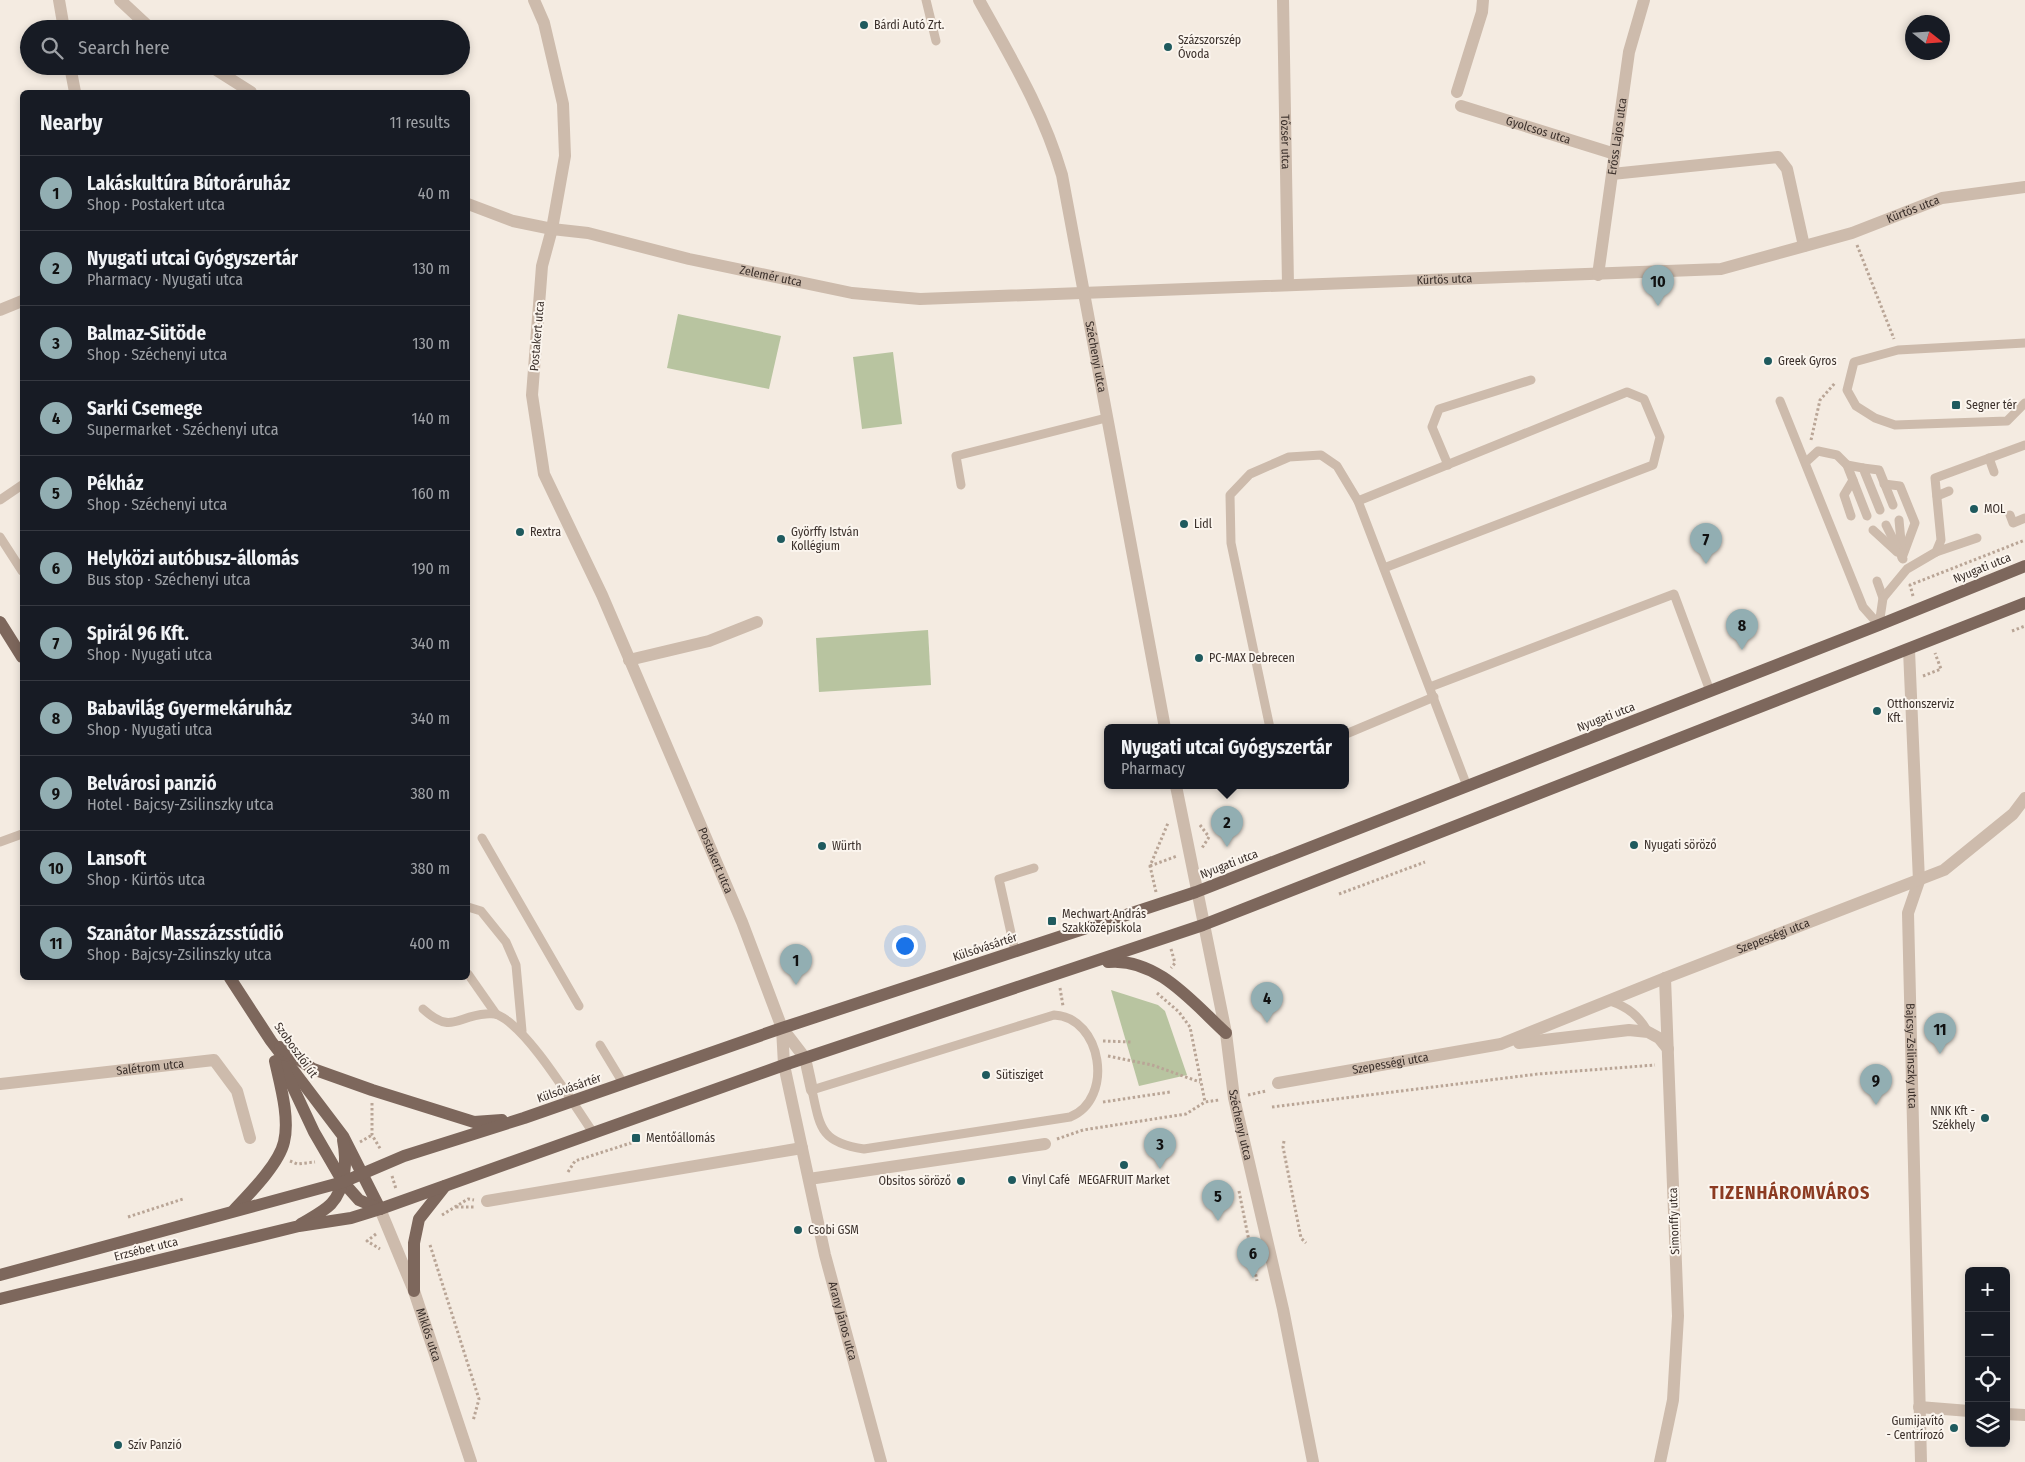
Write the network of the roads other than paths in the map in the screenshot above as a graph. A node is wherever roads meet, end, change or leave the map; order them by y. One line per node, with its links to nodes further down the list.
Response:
1 (60, 0): 9 (street)
2 (120, 0): 10 (street)
3 (534, 0): 22 (street, Postakert utca)
4 (926, 0): 11 (lane)
5 (979, 0): 26 (street, Széchenyi utca)
6 (1283, 0): 25 (street, Tőzsér utca)
7 (1483, 0): 16 (street)
8 (1644, 0): 18 (street, Erőss Lajos utca)
9 (63, 20)
10 (141, 20)
11 (936, 41)
12 (72, 75): 14 (street)
13 (224, 75): 15 (street)
14 (75, 90)
15 (248, 90)
16 (1457, 92)
17 (1461, 106): 18 (street, Gyolcsos utca)
18 (1615, 154): 19 (street, Erőss Lajos utca)
19 (1612, 174): 23 (street); 24 (street, Erőss Lajos utca)
20 (2025, 187): 23 (street, Kürtös utca)
21 (470, 205): 22 (street, Zelemér utca)
22 (552, 229): 26 (street, Zelemér utca); 74 (street, Postakert utca)
23 (1804, 246): 24 (street, Kürtös utca)
24 (1598, 275): 25 (street, Kürtös utca)
25 (1288, 285): 26 (street, Kürtös utca)
26 (1082, 292): 33 (street, Széchenyi utca)
27 (20, 302): 28 (street)
28 (0, 310)
29 (2025, 344): 32 (lane)
30 (1531, 380): 37 (lane)
31 (1780, 401): 36 (lane)
32 (2025, 403)
33 (1106, 418): 43 (lane); 78 (street, Széchenyi utca)
34 (2025, 445): 35 (lane)
35 (1989, 458): 40 (lane); 46 (lane)
36 (1806, 462): 38 (lane); 71 (lane)
37 (1448, 465): 48 (lane); 64 (lane)
38 (1847, 465): 39 (lane); 41 (lane)
39 (1863, 468): 42 (lane); 50 (lane)
40 (1994, 472)
41 (1853, 480): 52 (lane); 53 (lane)
42 (1884, 484): 49 (lane); 61 (lane)
43 (961, 485)
44 (20, 488): 47 (lane)
45 (1949, 491): 46 (lane)
46 (1937, 496): 60 (lane)
47 (0, 500)
48 (1358, 501): 64 (lane); 79 (lane)
49 (1893, 506)
50 (1880, 510)
51 (2010, 515): 54 (lane)
52 (1851, 516)
53 (1867, 516)
54 (2025, 518)
55 (1899, 520): 61 (lane)
56 (1886, 525): 61 (lane)
57 (1873, 530): 61 (lane)
58 (0, 537): 63 (lane)
59 (1977, 538): 60 (lane)
60 (1936, 552): 65 (lane)
61 (1902, 558): 65 (lane)
62 (2025, 566): 71 (main road, Nyugati utca)
63 (20, 568)
64 (1384, 568): 75 (lane)
65 (1907, 569): 67 (lane)
66 (1877, 581): 67 (lane)
67 (1883, 598): 71 (lane)
68 (2025, 603): 72 (main road)
69 (0, 622): 73 (main road)
70 (757, 622): 74 (street)
71 (1879, 625): 76 (main road, Nyugati utca)
72 (1909, 650): 88 (street, Bajcsy-Zsilinszky utca); 91 (main road)
73 (20, 654)
74 (629, 660): 101 (street, Postakert utca)
75 (1430, 687): 76 (lane); 77 (lane)
76 (1710, 691): 81 (main road, Nyugati utca)
77 (1434, 697): 80 (lane); 81 (lane)
78 (1164, 724)
79 (1269, 724)
80 (1349, 733)
81 (1467, 786): 89 (main road, Nyugati utca)
82 (1177, 789): 89 (street, Széchenyi utca)
83 (2025, 798): 88 (street, Szepességi utca)
84 (20, 835): 86 (lane)
85 (482, 838): 98 (lane)
86 (0, 842)
87 (1034, 868): 92 (lane)
88 (1919, 881): 95 (street, Szepességi utca); 133 (street, Bajcsy-Zsilinszky utca)
89 (1196, 892): 91 (street, Széchenyi utca); 92 (main road, Külsővásártér)
90 (470, 908): 102 (lane)
91 (1203, 925): 93 (main road); 104 (street, Széchenyi utca)
92 (1015, 951): 101 (main road, Külsővásártér)
93 (1083, 965): 104 (main road); 109 (main road)
94 (470, 977): 100 (lane)
95 (1665, 978): 97 (street, Szepességi utca); 108 (street, Simonffy utca)
96 (231, 980): 105 (main road, Szoboszlói út)
97 (1610, 1001): 103 (lane); 107 (street, Szepességi utca)
98 (579, 1006)
99 (424, 1010): 100 (lane)
100 (496, 1014): 102 (lane)
101 (782, 1028): 109 (street); 110 (street, Postakert utca); 113 (main road, Külsővásártér)
102 (522, 1031): 115 (lane)
103 (1648, 1032): 107 (street, Szepességi utca); 108 (street)
104 (1226, 1034): 139 (street, Széchenyi utca)
105 (272, 1041): 116 (main road); 118 (main road, Szoboszlói út); 124 (main road); 128 (main road)
106 (600, 1044): 113 (lane)
107 (1501, 1044): 111 (street, Szepességi utca)
108 (1668, 1049): 140 (street, Simonffy utca)
109 (805, 1058): 110 (main road); 114 (street)
110 (784, 1065): 117 (main road); 121 (street)
111 (1278, 1083)
112 (0, 1084): 119 (street, Salétrom utca)
113 (623, 1084): 115 (main road, Külsővásártér)
114 (812, 1090): 114 (lane)
115 (572, 1102): 116 (main road, Külsővásártér); 117 (lane)
116 (524, 1118): 122 (main road, Külsővásártér)
117 (594, 1134): 125 (main road)
118 (343, 1136): 122 (main road, Szoboszlói út); 124 (main road)
119 (250, 1138)
120 (1045, 1144): 123 (street)
121 (802, 1148): 123 (street); 126 (street)
122 (363, 1172): 124 (main road, Külsővásártér); 127 (main road, Szoboszlói út)
123 (809, 1179): 138 (street, Arany János utca)
124 (343, 1182): 127 (main road); 128 (main road, Erzsébet utca); 129 (main road)
125 (447, 1184): 127 (main road); 131 (main road)
126 (487, 1201)
127 (380, 1209): 129 (main road, Erzsébet utca); 131 (street, Miklós utca)
128 (234, 1211): 130 (main road, Erzsébet utca)
129 (299, 1226): 132 (main road, Erzsébet utca)
130 (0, 1275)
131 (414, 1291): 137 (street, Miklós utca)
132 (0, 1299)
133 (1918, 1407): 134 (street); 141 (street, Bajcsy-Zsilinszky utca)
134 (1965, 1411)
135 (2010, 1414): 136 (street)
136 (2025, 1416)
137 (471, 1462)
138 (880, 1462)
139 (1312, 1462)
140 (1660, 1462)
141 (1921, 1462)

